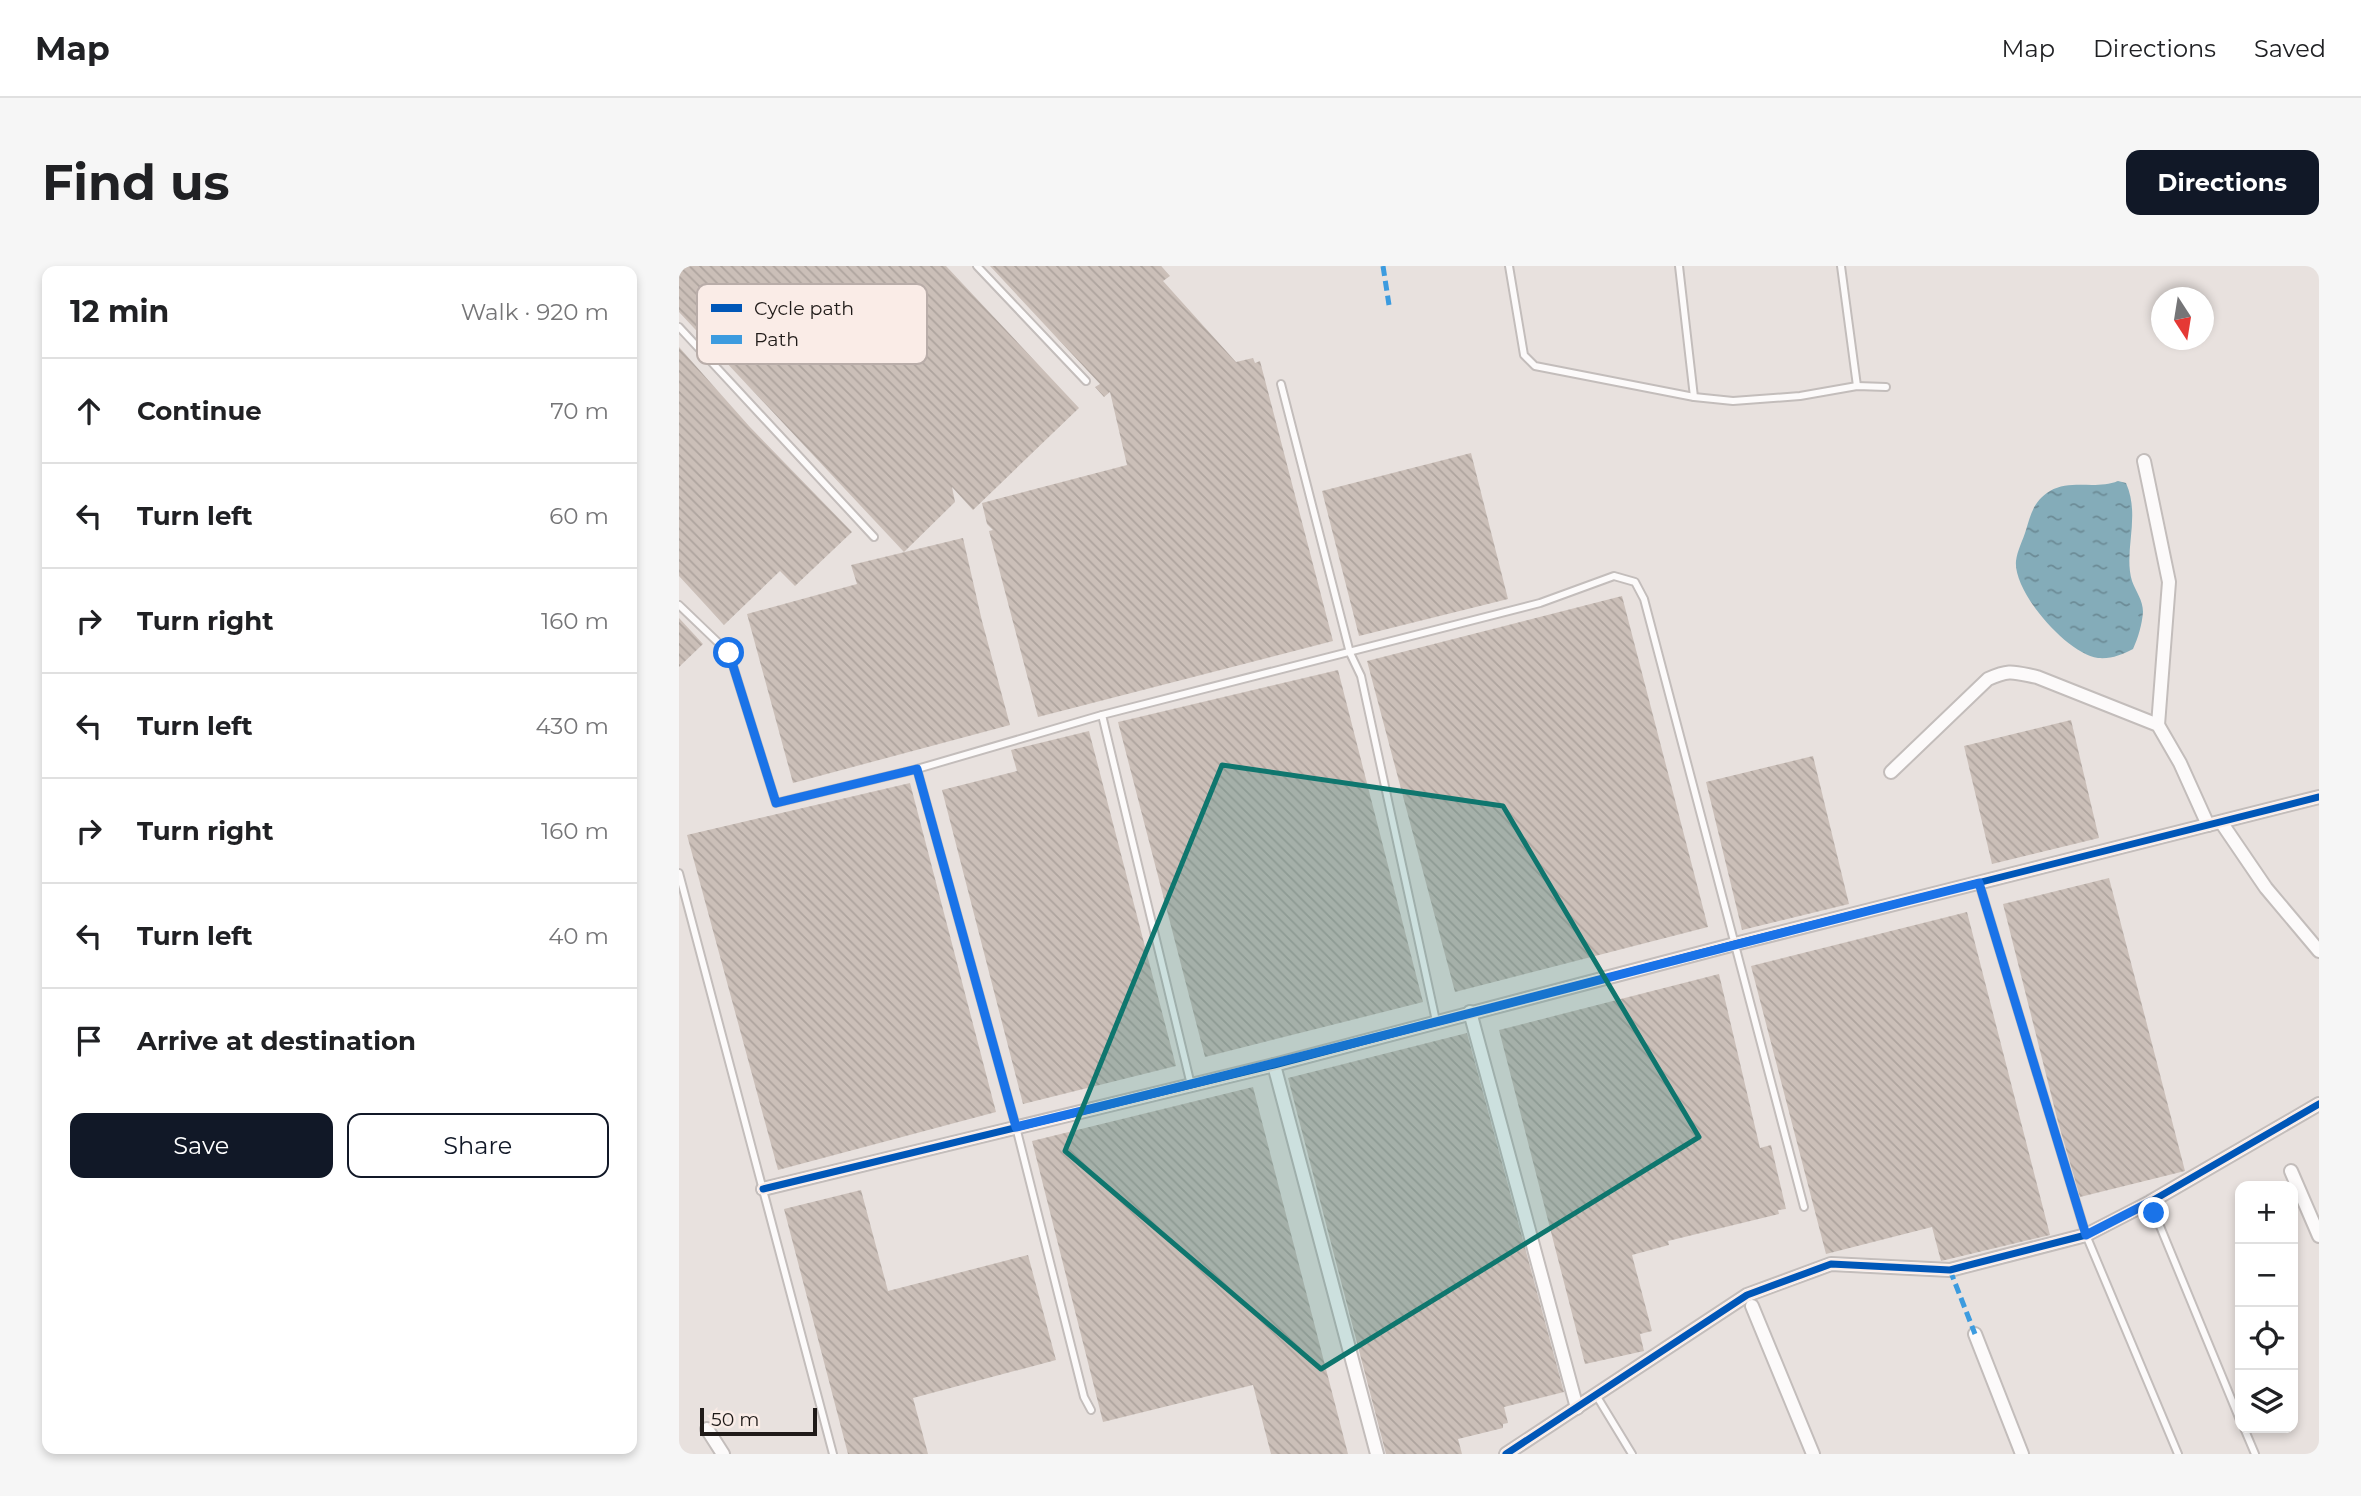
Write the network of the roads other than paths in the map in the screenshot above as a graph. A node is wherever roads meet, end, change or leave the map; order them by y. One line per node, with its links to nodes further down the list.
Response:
1 (977, 266): 8 (lane)
2 (1509, 266): 12 (lane)
3 (1679, 266): 12 (lane)
4 (1841, 266): 10 (lane)
5 (679, 327): 6 (lane)
6 (697, 346)
7 (713, 364): 14 (lane)
8 (1086, 381)
9 (1281, 384): 16 (lane)
10 (1857, 386): 11 (lane); 12 (lane)
11 (1886, 387)
12 (1694, 397)
13 (2144, 461): 18 (street)
14 (874, 537)
15 (679, 605): 19 (lane)
16 (1350, 653): 17 (lane); 25 (lane); 28 (lane)
17 (1103, 715): 19 (lane); 30 (lane)
18 (2158, 724): 20 (street); 22 (street)
19 (917, 769): 32 (lane)
20 (1891, 772)
21 (2319, 797): 22 (street)
22 (2215, 824): 24 (street); 26 (street)
23 (679, 873): 34 (lane)
24 (1979, 883): 25 (street); 37 (lane)
25 (1735, 944): 27 (street); 36 (lane)
26 (2317, 944)
27 (1470, 1012): 28 (street); 42 (street)
28 (1436, 1021): 29 (street)
29 (1273, 1065): 30 (street); 49 (street)
30 (1191, 1085): 32 (street)
31 (2319, 1104): 35 (street)
32 (1016, 1127): 34 (street); 44 (lane)
33 (2291, 1171): 38 (street)
34 (763, 1189): 48 (lane)
35 (2150, 1202): 37 (street); 43 (lane)
36 (1804, 1207)
37 (2086, 1235): 41 (street); 54 (lane)
38 (2319, 1236)
39 (1752, 1306): 52 (street)
40 (1975, 1335): 53 (street)
41 (1596, 1395): 42 (street); 51 (lane)
42 (1577, 1408): 50 (street)
43 (2235, 1408)
44 (1091, 1410)
45 (707, 1429): 47 (street)
46 (2246, 1433): 55 (lane)
47 (723, 1454)
48 (834, 1454)
49 (1377, 1454)
50 (1506, 1454)
51 (1632, 1454)
52 (1813, 1454)
53 (2022, 1454)
54 (2178, 1454)
55 (2255, 1454)

